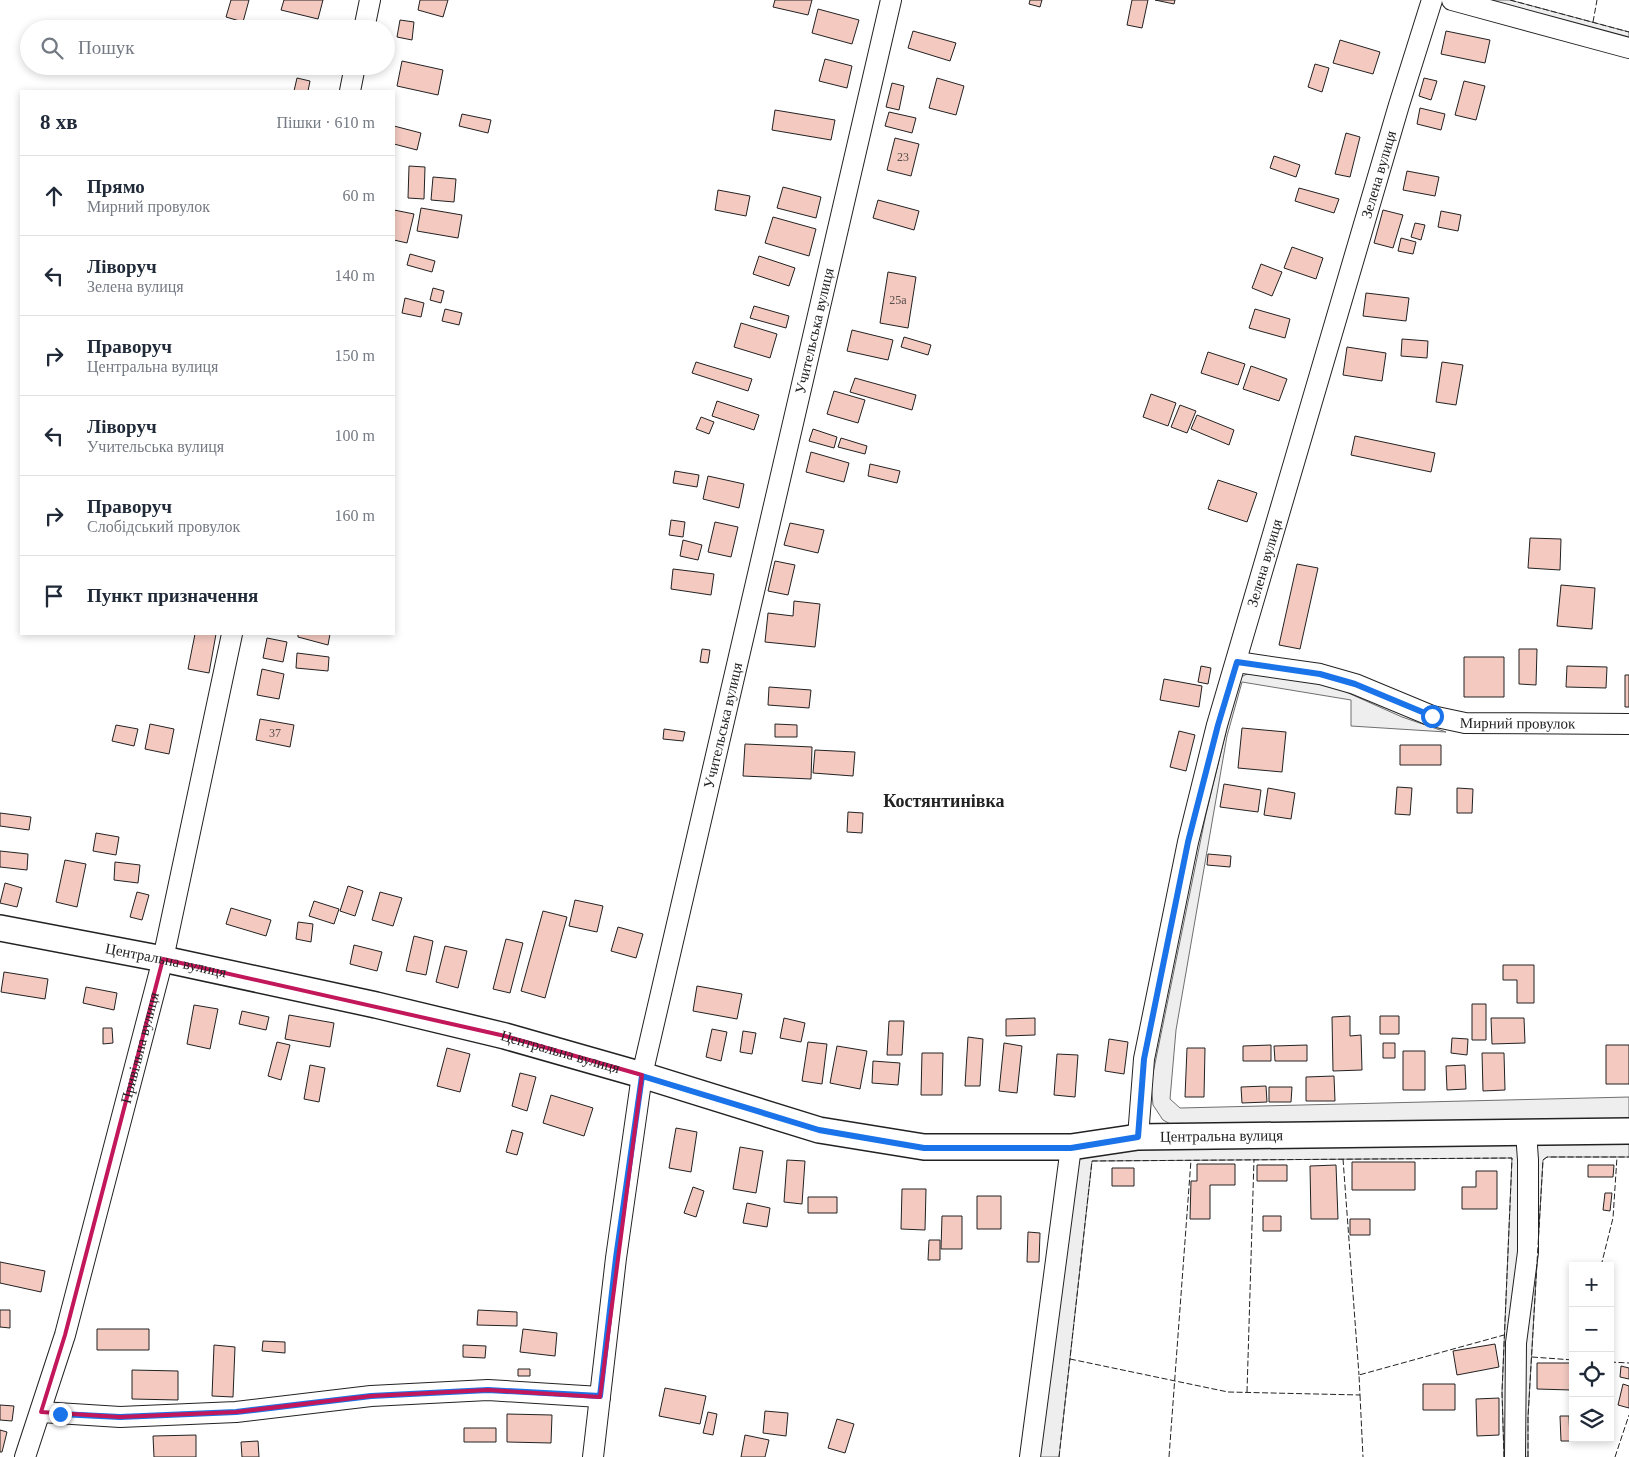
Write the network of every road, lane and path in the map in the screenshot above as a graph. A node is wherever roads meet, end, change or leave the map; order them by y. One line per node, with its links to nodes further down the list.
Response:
1 (370, 0): 5 (street)
2 (891, 0): 14 (street, Учительська вулиця)
3 (1432, 0): 10 (street, Зелена вулиця)
4 (1452, 0): 6 (street)
5 (366, 20)
6 (1629, 48)
7 (353, 75): 8 (street)
8 (350, 90)
9 (232, 635): 13 (street, Привільна вулиця)
10 (1237, 662): 11 (street, Мирний провулок); 17 (street, Зелена вулиця)
11 (1629, 724)
12 (0, 928): 13 (street, Центральна вулиця)
13 (163, 959): 14 (street, Центральна вулиця); 20 (street, Привільна вулиця)
14 (642, 1076): 18 (street, Центральна вулиця); 19 (street, Учительська вулиця)
15 (1629, 1131): 16 (street, Центральна вулиця)
16 (1526, 1132): 17 (street, Центральна вулиця); 24 (street)
17 (1138, 1137): 18 (street, Центральна вулиця)
18 (1071, 1148): 23 (street)
19 (600, 1396): 20 (street); 22 (street, Учительська вулиця)
20 (41, 1412): 21 (street, Привільна вулиця)
21 (25, 1457)
22 (593, 1457)
23 (1030, 1457)
24 (1515, 1457)

